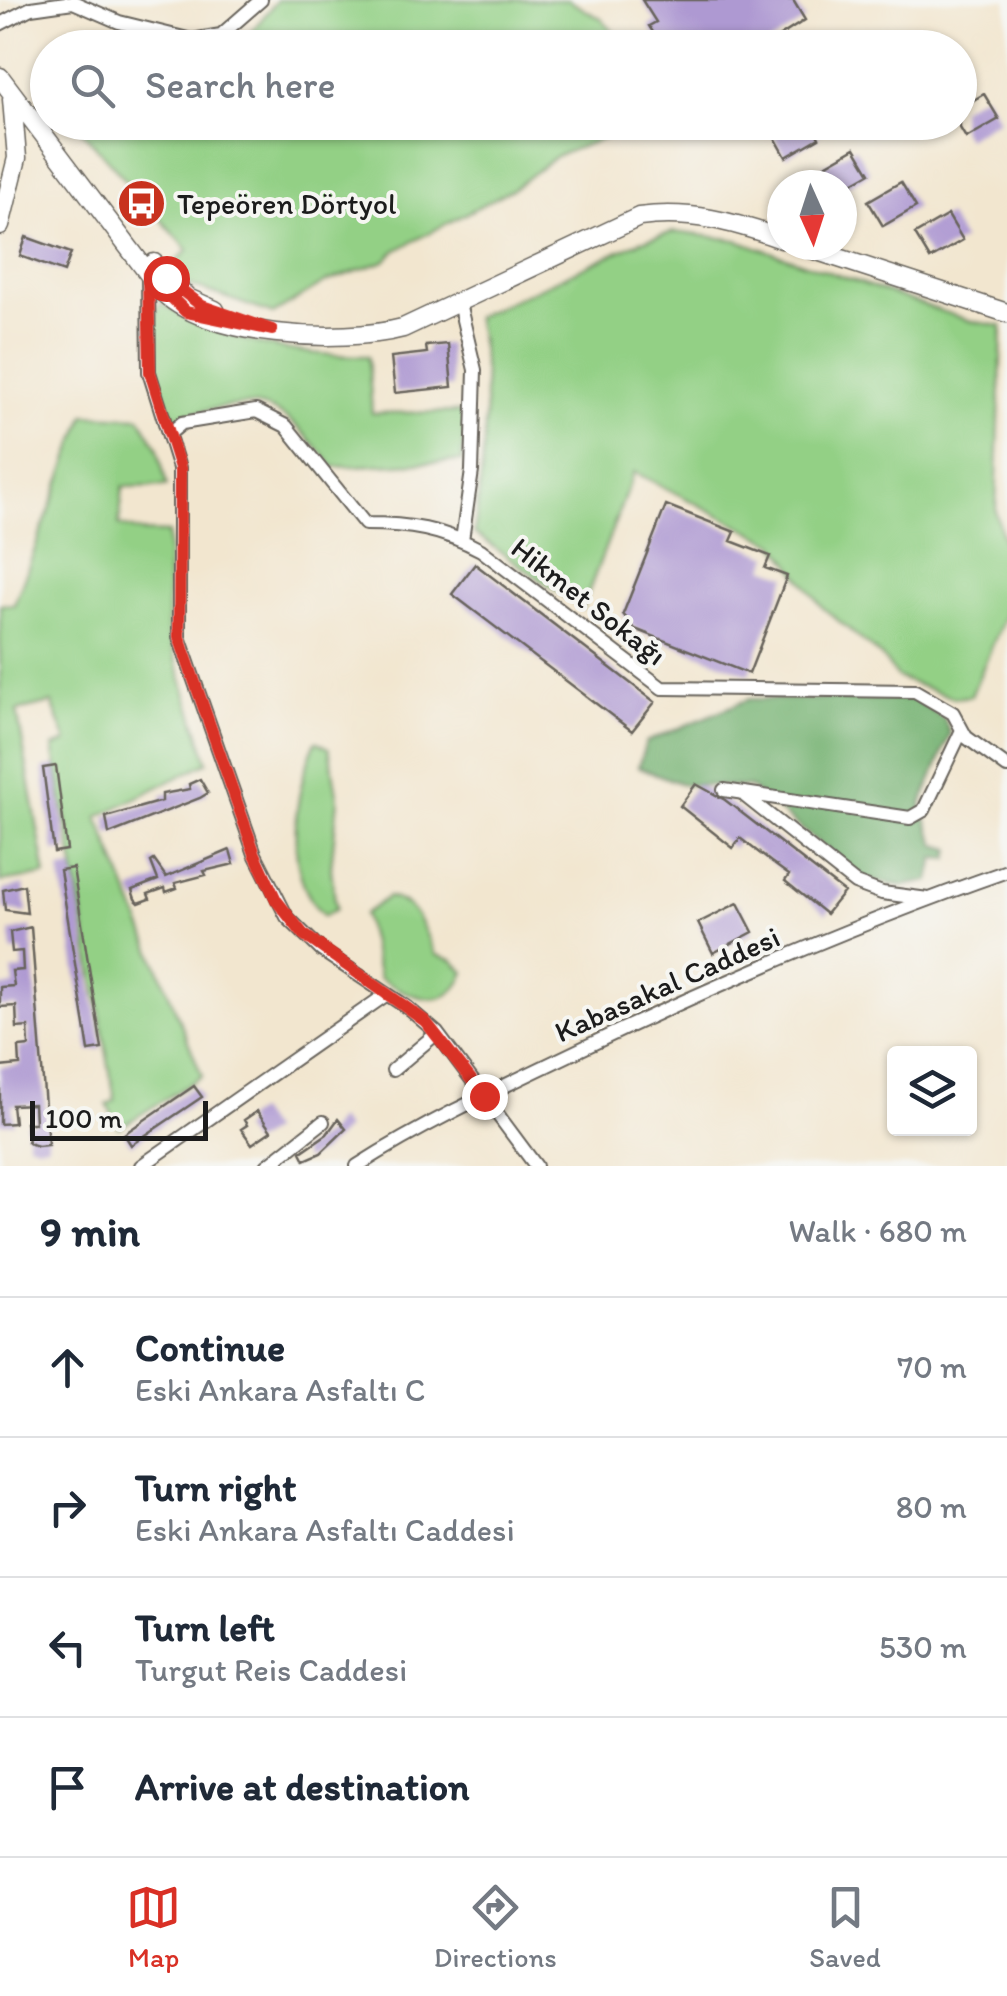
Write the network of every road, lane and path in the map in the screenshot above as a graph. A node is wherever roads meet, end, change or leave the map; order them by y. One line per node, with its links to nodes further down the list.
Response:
1 (261, 0): 4 (street)
2 (0, 24): 3 (street)
3 (152, 30)
4 (228, 30)
5 (0, 59): 7 (main road)
6 (4, 83): 8 (main road); 12 (main road)
7 (30, 107)
8 (30, 112)
9 (30, 138): 12 (main road)
10 (53, 140): 11 (main road)
11 (62, 151): 12 (main road); 16 (main road); 19 (main road)
12 (17, 158): 13 (main road)
13 (0, 224)
14 (767, 235): 17 (main road)
15 (846, 260): 18 (main road)
16 (148, 274): 19 (main road); 20 (street)
17 (459, 303): 19 (main road); 21 (street)
18 (1007, 312)
19 (272, 330)
20 (170, 434): 21 (street, Hikmet Sokağı); 28 (street)
21 (462, 540): 22 (street, Hikmet Sokağı)
22 (962, 730): 23 (street, Hikmet Sokağı); 25 (street)
23 (1007, 768)
24 (724, 790): 25 (street)
25 (742, 793): 27 (street)
26 (1007, 871): 27 (street, Kabasakal Caddesi)
27 (930, 899): 31 (street, Kabasakal Caddesi)
28 (386, 994): 29 (street); 33 (street)
29 (437, 1033): 30 (street); 31 (street)
30 (393, 1070)
31 (484, 1096): 35 (street, Kabasakal Caddesi); 36 (street)
32 (324, 1122): 34 (street)
33 (141, 1166)
34 (266, 1166)
35 (357, 1166)
36 (536, 1166)

